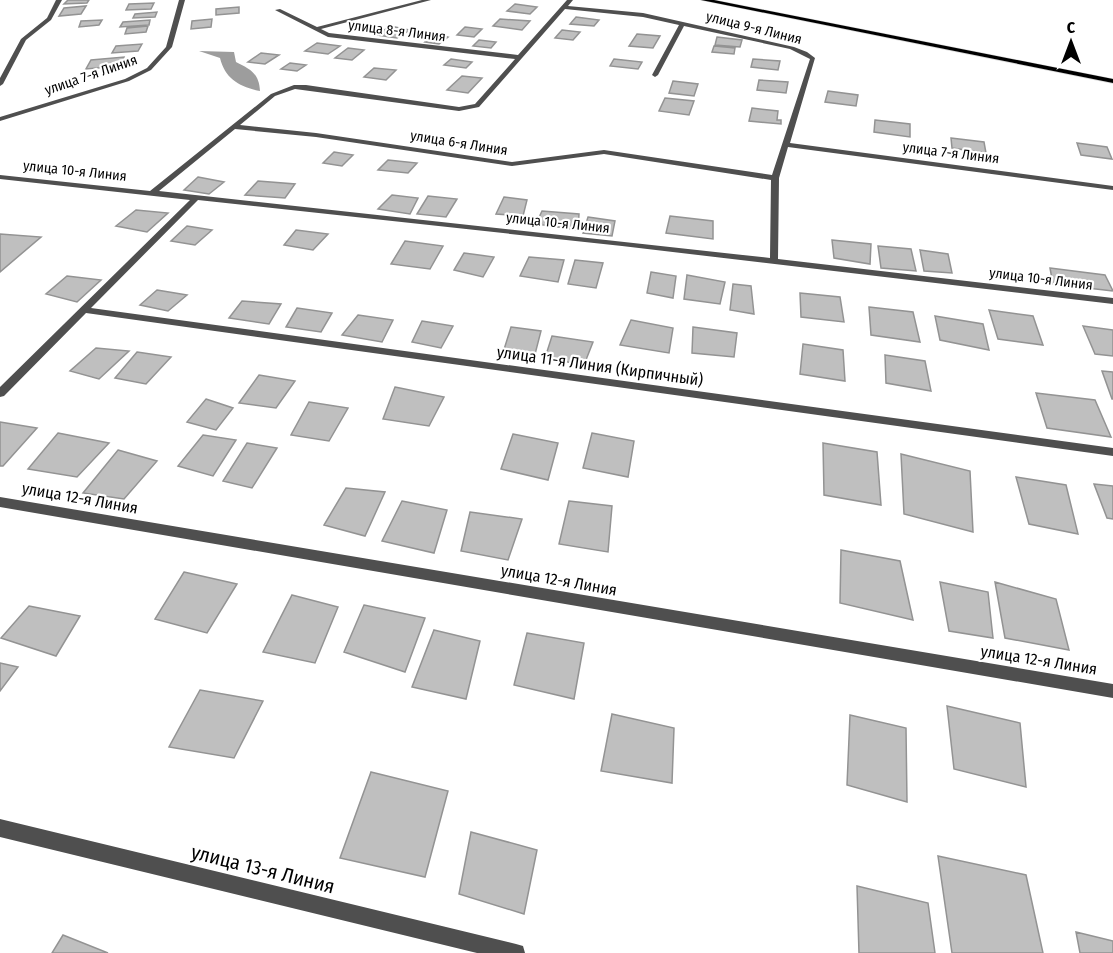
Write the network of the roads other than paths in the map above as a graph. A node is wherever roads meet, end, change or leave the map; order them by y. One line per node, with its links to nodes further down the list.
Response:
1 (59, 0): 15 (street)
2 (182, 0): 16 (street, улица 7-я Линия)
3 (428, 0): 10 (street)
4 (570, 0): 7 (street)
5 (704, 0): 14 (main road)
6 (731, 0): 12 (main road)
7 (564, 7): 9 (street, улица 9-я Линия); 11 (street)
8 (278, 10): 10 (street, улица 8-я Линия)
9 (682, 23): 13 (street); 18 (street, улица 9-я Линия)
10 (316, 29): 11 (street, улица 8-я Линия)
11 (518, 57): 17 (street)
12 (1113, 74)
13 (655, 75)
14 (1113, 81)
15 (0, 84)
16 (0, 119)
17 (234, 128): 20 (street, улица 6-я Линия); 22 (street)
18 (786, 145): 20 (street, улица 9-я Линия); 21 (street, улица 7-я Линия)
19 (0, 177): 22 (street, улица 10-я Линия)
20 (775, 178): 24 (street)
21 (1113, 188)
22 (152, 193): 23 (street, улица 10-я Линия)
23 (196, 198): 24 (street, улица 10-я Линия); 26 (street)
24 (774, 262): 25 (street, улица 10-я Линия)
25 (1113, 301)
26 (82, 310): 27 (street); 28 (street, улица 11-я Линия (Кирпичный))
27 (0, 393)
28 (1113, 452)
29 (0, 502): 30 (street, улица 12-я Линия)
30 (1113, 691)
31 (0, 828): 32 (street, улица 13-я Линия)
32 (516, 953)

